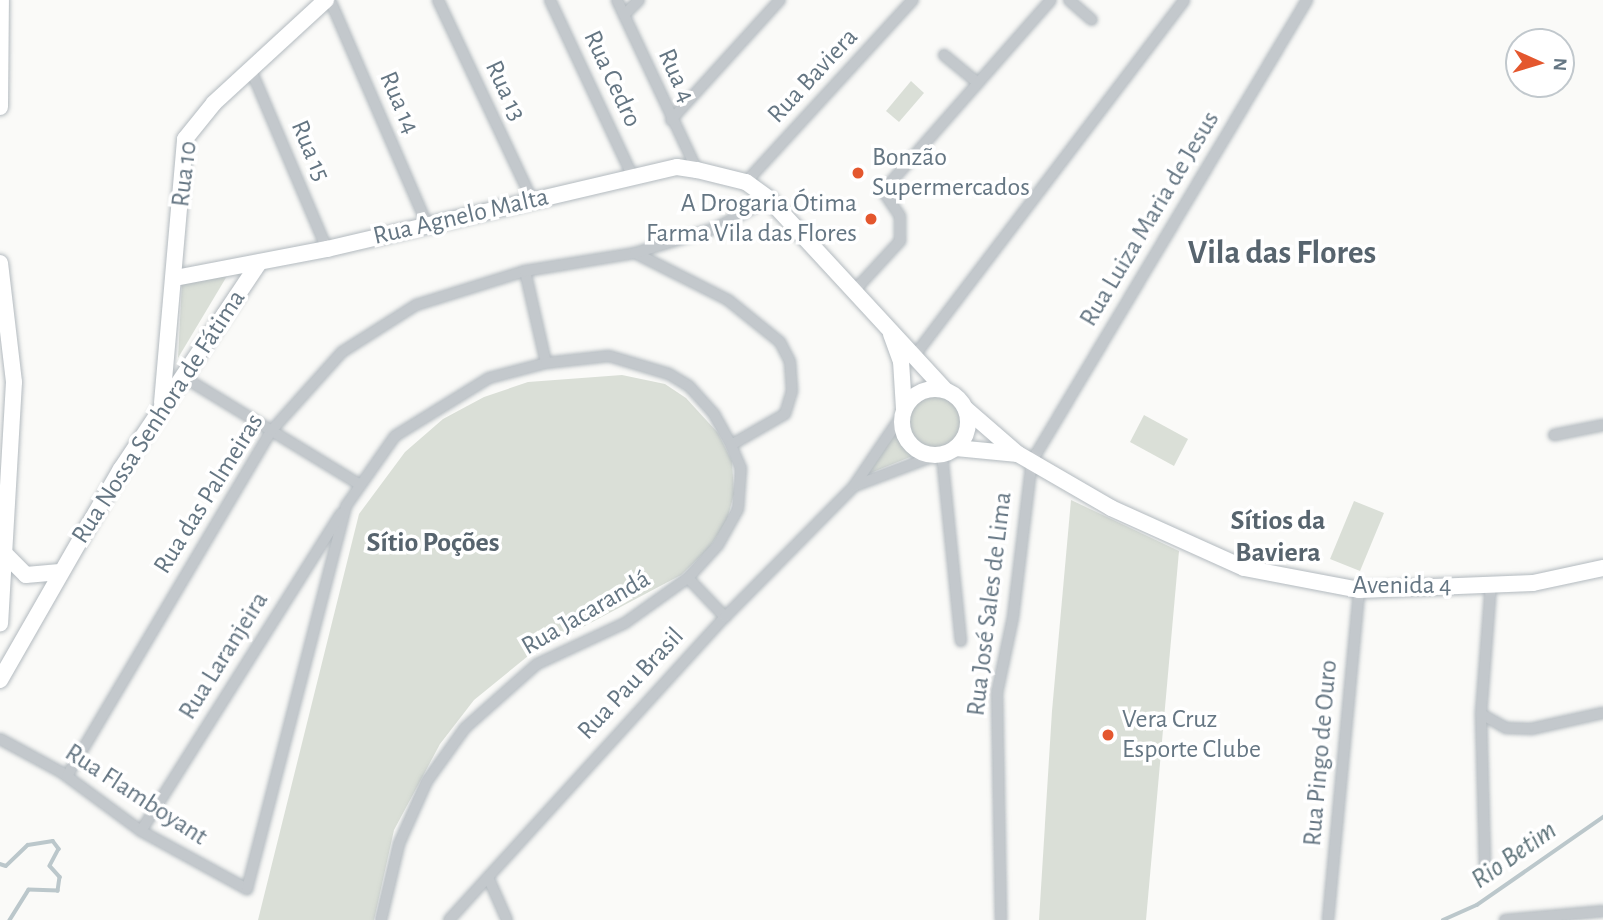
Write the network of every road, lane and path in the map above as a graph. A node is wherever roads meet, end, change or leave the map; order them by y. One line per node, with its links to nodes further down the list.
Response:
1 (1, 0): 18 (street)
2 (328, 0): 16 (street, Rua 10); 25 (street, Rua 14)
3 (438, 0): 24 (street, Rua 13)
4 (550, 0): 21 (street, Rua Cedro)
5 (617, 0): 13 (street, Rua 4)
6 (639, 0): 13 (street)
7 (780, 0): 19 (street)
8 (913, 0): 22 (street, Rua Baviera)
9 (1069, 0): 14 (street)
10 (1184, 0): 34 (street)
11 (1307, 0): 48 (street, Rua Luiza Maria de Jesus)
12 (1047, 1): 17 (street)
13 (624, 15): 19 (street, Rua 4)
14 (1092, 20)
15 (944, 55): 17 (street)
16 (251, 70): 26 (street, Rua 15); 31 (street, Rua 10)
17 (978, 83): 32 (street)
18 (0, 107)
19 (671, 120): 20 (street, Rua 4)
20 (697, 170): 21 (street, Rua Agnelo Malta); 22 (street, Rua Agnelo Malta)
21 (633, 177): 24 (street, Rua Agnelo Malta)
22 (746, 182): 23 (street)
23 (769, 199): 27 (street, Rua das Palmeiras); 32 (street)
24 (532, 201): 25 (street, Rua Agnelo Malta)
25 (427, 224): 26 (street, Rua Agnelo Malta)
26 (327, 249): 29 (street, Rua Agnelo Malta)
27 (635, 253): 30 (street, Rua das Palmeiras); 46 (street)
28 (0, 263): 44 (street)
29 (260, 264): 31 (street, Rua Agnelo Malta); 36 (street, Rua Nossa Senhora de Fátima)
30 (525, 271): 35 (street); 43 (street, Rua das Palmeiras)
31 (175, 278): 39 (street, Rua 10)
32 (855, 290): 33 (street)
33 (885, 323): 34 (street); 37 (street)
34 (915, 355): 37 (street); 38 (street)
35 (546, 363): 46 (street, Rua Jacarandá); 49 (street, Rua Jacarandá)
36 (182, 376): 39 (street, Rua Nossa Senhora de Fátima); 43 (street)
37 (903, 378): 41 (street)
38 (945, 390): 40 (street); 41 (street)
39 (161, 405): 54 (street, Rua Nossa Senhora de Fátima)
40 (966, 409): 47 (street); 48 (street, Avenida 4)
41 (903, 412): 47 (street); 50 (street, Rua Pau Brasil)
42 (1603, 425): 45 (street)
43 (272, 430): 49 (street); 65 (street, Rua das Palmeiras)
44 (6, 434): 52 (street)
45 (1554, 435)
46 (731, 445): 55 (street, Rua Jacarandá)
47 (944, 453): 48 (street, Avenida 4); 50 (street, Rua Pau Brasil); 60 (street)
48 (1025, 458): 57 (street, Avenida 4); 74 (street, Rua José Sales de Lima)
49 (359, 484): 51 (street, Rua Jacarandá)
50 (854, 486): 58 (street, Rua Pau Brasil)
51 (346, 506): 66 (street, Rua Laranjeira); 69 (street, Rua Jacarandá)
52 (6, 555): 54 (street, Rua Nossa Senhora de Fátima); 59 (street)
53 (1603, 568): 56 (street, Avenida 4)
54 (60, 572): 61 (street, Rua Nossa Senhora de Fátima)
55 (688, 578): 58 (street); 71 (street, Rua Jacarandá)
56 (1492, 584): 57 (street, Avenida 4); 63 (street)
57 (1359, 590): 75 (street, Rua Pingo de Ouro)
58 (725, 617): 68 (street, Rua Pau Brasil)
59 (0, 624)
60 (961, 641)
61 (0, 680)
62 (1603, 713): 63 (street)
63 (1481, 714): 67 (street)
64 (0, 739): 65 (street, Rua Flamboyant)
65 (67, 776): 66 (street, Rua Flamboyant)
66 (141, 831): 69 (street, Rua Flamboyant)
67 (1485, 865)
68 (488, 877): 72 (street, Rua Pau Brasil); 73 (street)
69 (247, 889)
70 (1603, 911): 76 (street)
71 (381, 920)
72 (449, 920)
73 (507, 920)
74 (1001, 920)
75 (1328, 920)
76 (1505, 920)

